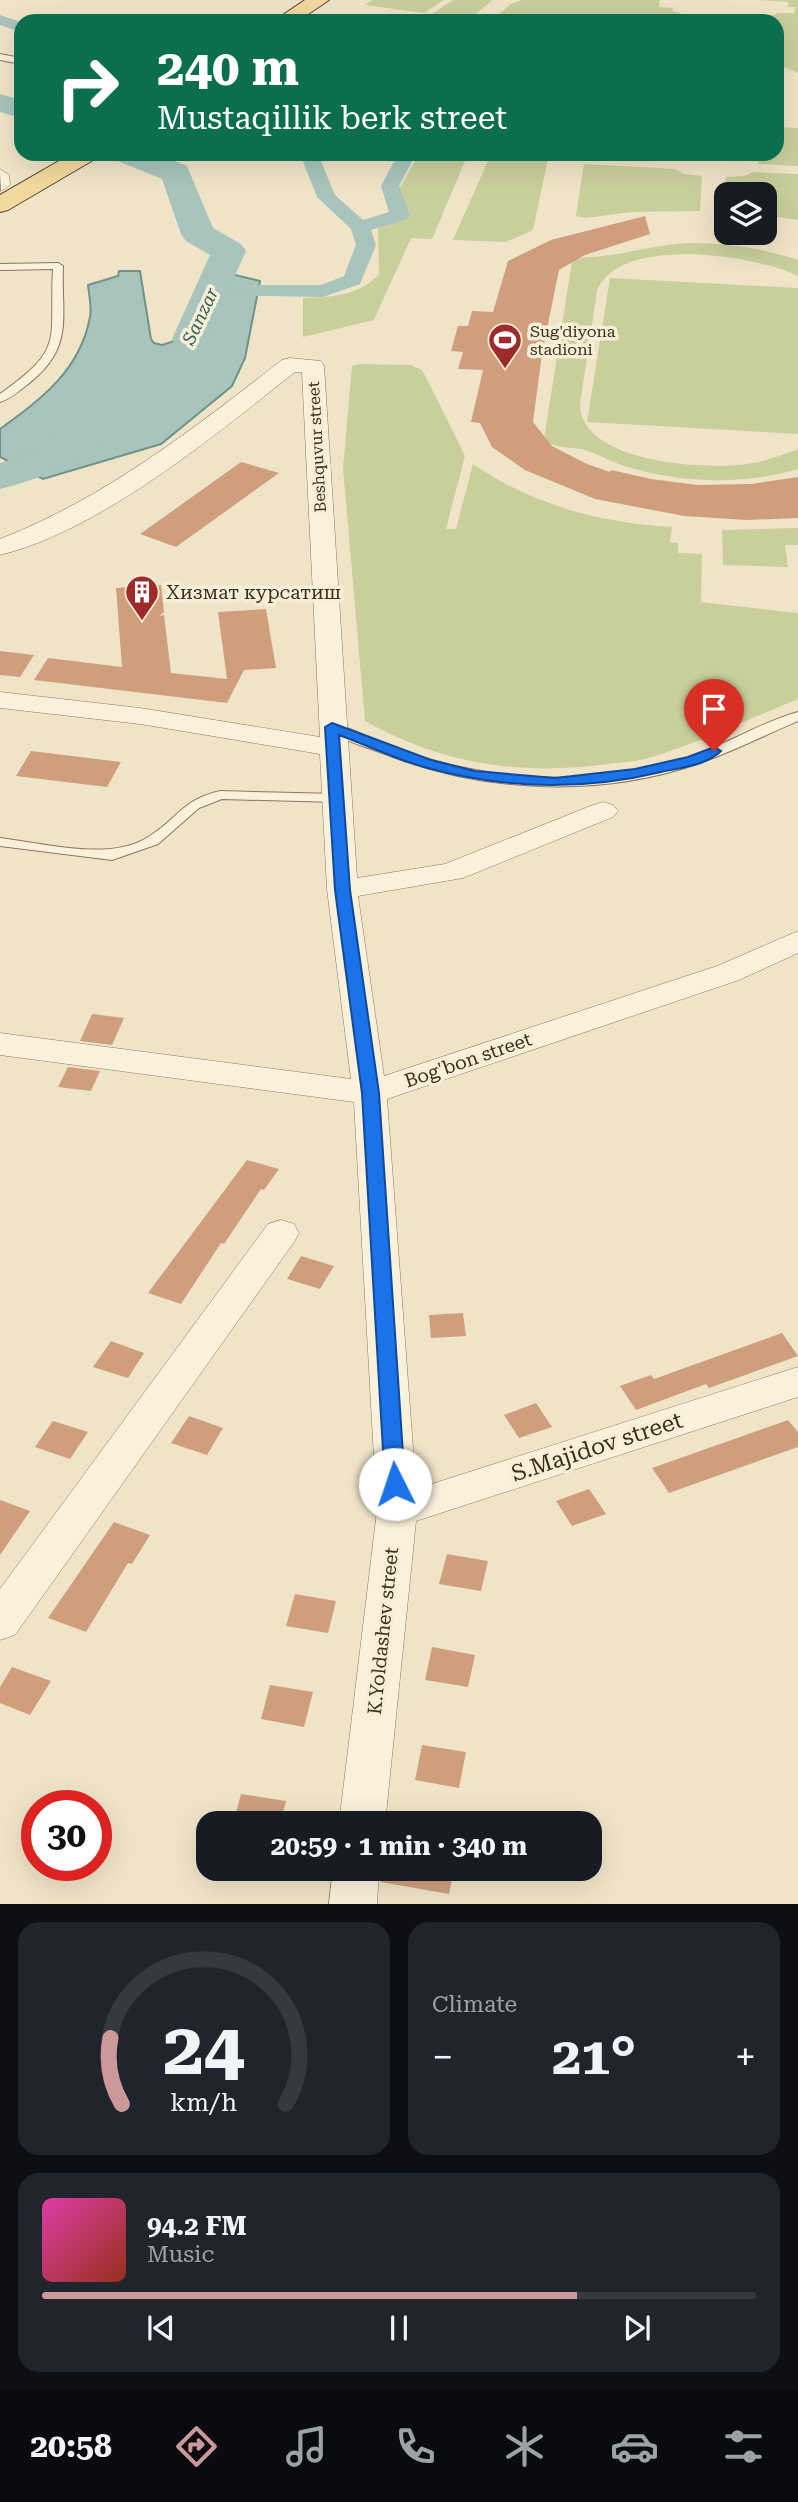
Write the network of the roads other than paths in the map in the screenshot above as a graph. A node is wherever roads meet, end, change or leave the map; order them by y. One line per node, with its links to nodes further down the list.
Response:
1 (328, 2): 2 (main road)
2 (300, 14)
3 (45, 161): 5 (main road)
4 (70, 161): 5 (main road)
5 (4, 188)
6 (0, 267): 7 (lane)
7 (0, 399)
8 (0, 548): 11 (street, Beshquvur street)
9 (0, 700): 11 (street)
10 (798, 716): 11 (lane)
11 (332, 738): 12 (street, K.Yoldashev street)
12 (336, 798): 14 (lane); 15 (street, K.Yoldashev street)
13 (603, 811): 15 (street)
14 (0, 842)
15 (342, 890): 18 (street, K.Yoldashev street)
16 (798, 941): 18 (street, Bog'bon street)
17 (0, 1044): 18 (street, Bog'bon street)
18 (370, 1093): 21 (street, K.Yoldashev street)
19 (281, 1233): 22 (street)
20 (798, 1382): 21 (street, S.Majidov street)
21 (397, 1511): 23 (street, K.Yoldashev street)
22 (0, 1622)
23 (363, 1811)
24 (355, 1881): 25 (street)
25 (352, 1903)

